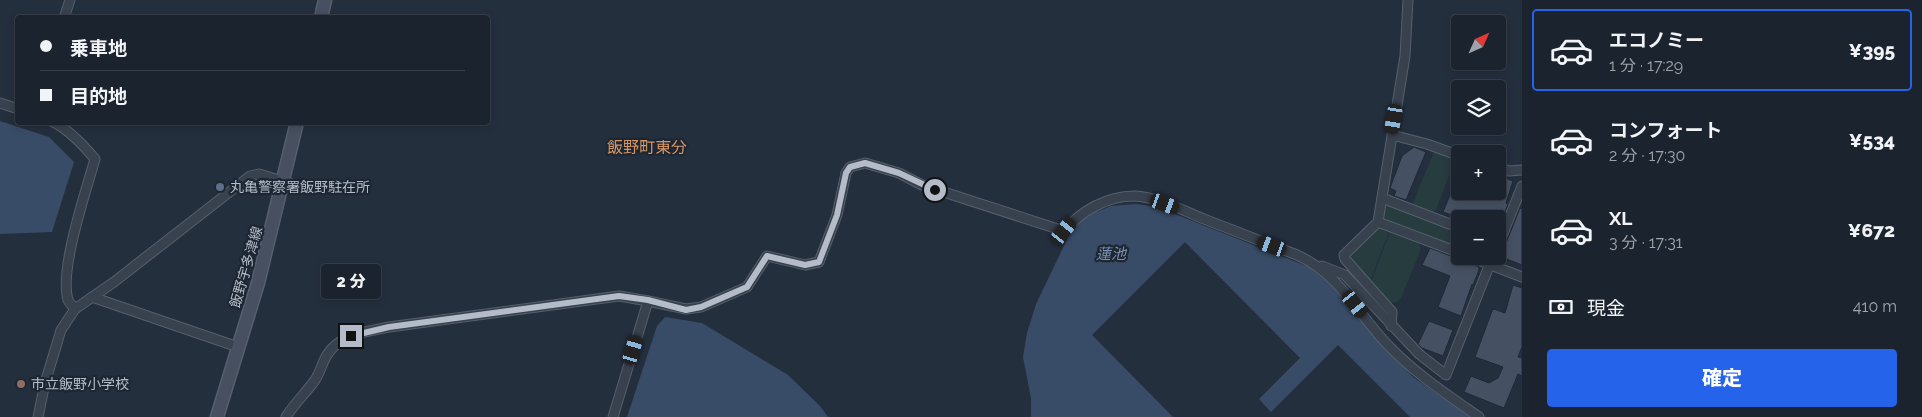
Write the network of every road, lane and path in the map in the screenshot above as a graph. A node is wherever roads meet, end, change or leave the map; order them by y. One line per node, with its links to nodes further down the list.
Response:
1 (70, 0): 4 (street)
2 (325, 0): 5 (main road)
3 (1408, 0): 10 (street)
4 (65, 15)
5 (322, 15)
6 (0, 103): 7 (street)
7 (15, 108)
8 (58, 125): 27 (street)
9 (297, 125): 14 (main road, 飯野宇多津線)
10 (1392, 135): 11 (street); 16 (street)
11 (1451, 153)
12 (1506, 170): 13 (street)
13 (1522, 170)
14 (288, 182): 25 (street); 29 (main road, 飯野宇多津線)
15 (1522, 186): 19 (street)
16 (1382, 198): 17 (street); 18 (street)
17 (1378, 222): 20 (street); 28 (street)
18 (1451, 225)
19 (1506, 225)
20 (1451, 250)
21 (1313, 262): 26 (street); 28 (street); 34 (street)
22 (1490, 265): 28 (street)
23 (1501, 265): 24 (street)
24 (1522, 277)
25 (92, 297): 27 (street); 29 (street)
26 (648, 300): 32 (street); 33 (street)
27 (75, 309): 30 (street)
28 (1391, 326)
29 (238, 347): 31 (main road, 飯野宇多津線)
30 (38, 417)
31 (217, 417)
32 (286, 417)
33 (613, 417)
34 (1479, 417)

